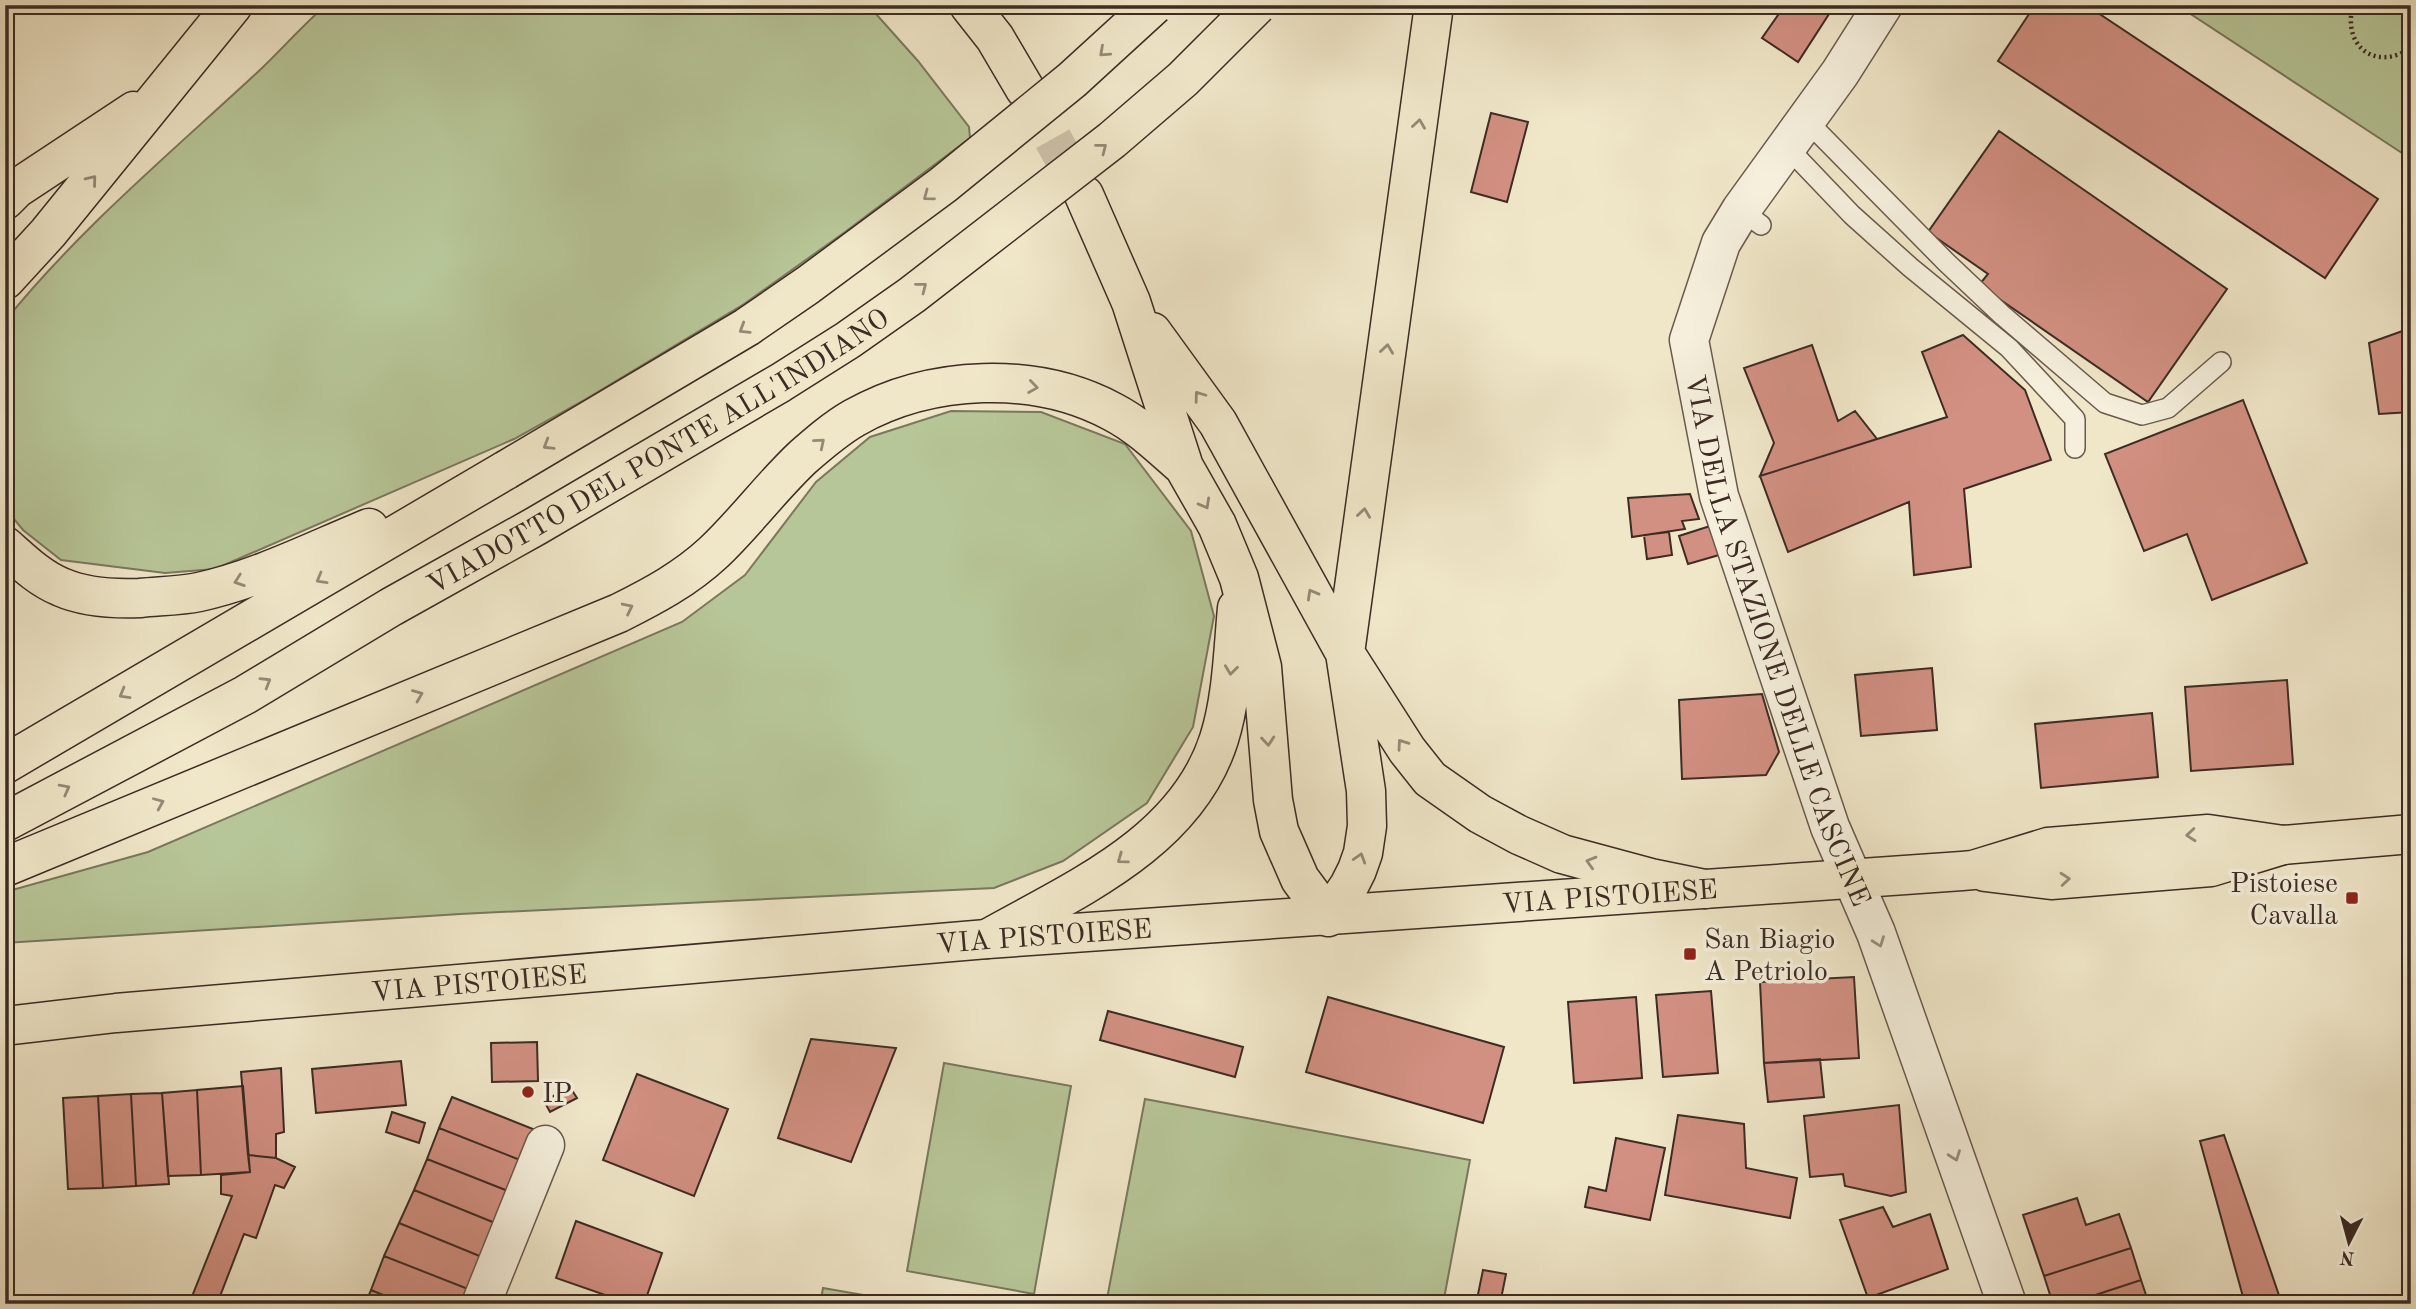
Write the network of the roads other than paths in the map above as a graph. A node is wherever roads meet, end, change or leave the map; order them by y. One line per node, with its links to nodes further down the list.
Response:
1 (233, 5): 8 (main road)
2 (969, 5): 7 (main road)
3 (1154, 5): 17 (main road, VIADOTTO DEL PONTE ALL'INDIANO, one-way to 17, bridge)
4 (1257, 5): 22 (main road, VIADOTTO DEL PONTE ALL'INDIANO, one-way to 4, bridge)
5 (1434, 5): 20 (main road, one-way to 5)
6 (1883, 5): 9 (street, VIA DELLA STAZIONE DELLE CASCINE)
7 (1026, 89)
8 (165, 91): 10 (main road); 12 (main road, one-way to 8)
9 (1796, 133): 14 (lane); 15 (lane); 25 (street, VIA DELLA STAZIONE DELLE CASCINE)
10 (11, 194)
11 (1084, 195): 13 (main road)
12 (5, 280)
13 (1131, 302): 16 (main road); 20 (main road, one-way to 13)
14 (2221, 362)
15 (2075, 448)
16 (1184, 467): 19 (main road, one-way to 19); 24 (main road, one-way to 16)
17 (506, 470): 18 (main road, one-way to 18); 21 (main road, VIADOTTO DEL PONTE ALL'INDIANO, one-way to 21)
18 (5, 546)
19 (1239, 578): 27 (main road, one-way to 27); 28 (main road, one-way to 28)
20 (1345, 653): 26 (main road, one-way to 20); 27 (main road, one-way to 20)
21 (5, 764)
22 (5, 822)
23 (2411, 834): 25 (main road, VIA PISTOIESE)
24 (5, 867)
25 (1853, 878): 26 (main road, VIA PISTOIESE); 34 (street, VIA DELLA STAZIONE DELLE CASCINE, one-way to 34)
26 (1706, 888): 27 (main road, VIA PISTOIESE)
27 (1328, 917): 28 (main road, VIA PISTOIESE)
28 (987, 940): 30 (main road, VIA PISTOIESE)
29 (5, 1004): 30 (main road, VIA PISTOIESE)
30 (116, 1013): 31 (main road, VIA PISTOIESE)
31 (5, 1026)
32 (545, 1145): 33 (street)
33 (481, 1304)
34 (2007, 1304)

